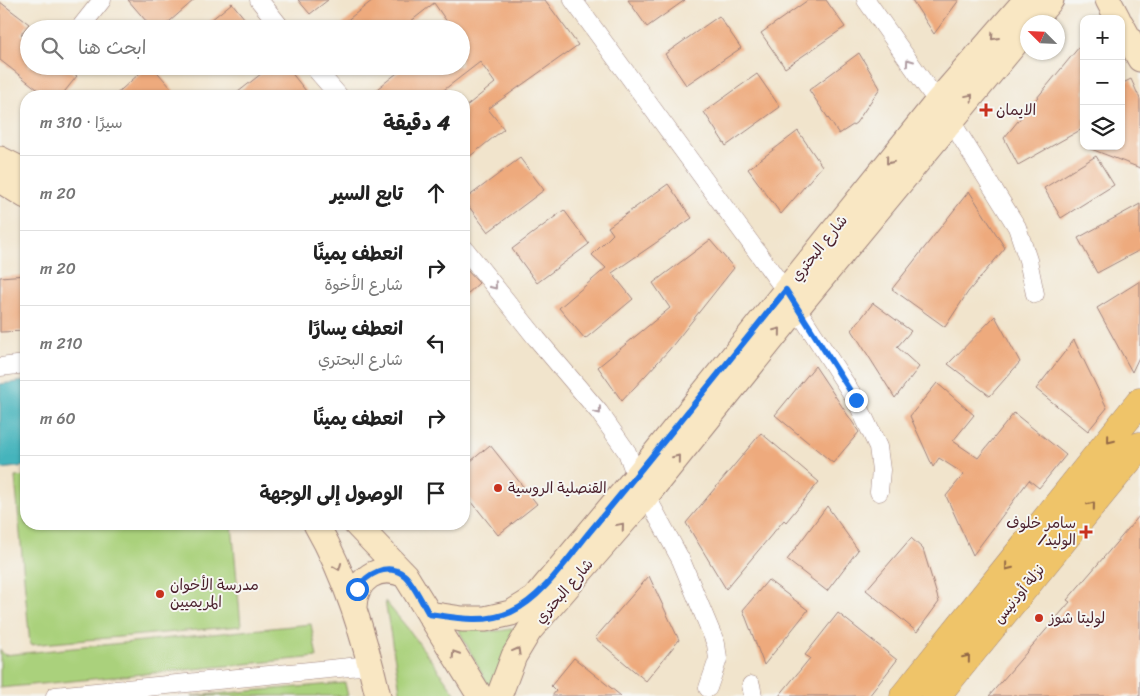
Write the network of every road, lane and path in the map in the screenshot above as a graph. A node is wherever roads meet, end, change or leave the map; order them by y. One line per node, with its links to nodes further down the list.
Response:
1 (102, 0): 10 (street)
2 (259, 0): 11 (street)
3 (573, 0): 24 (street)
4 (866, 0): 17 (street, one-way to 4)
5 (1026, 0): 17 (main road, one-way to 17)
6 (1051, 0): 8 (main road)
7 (1108, 0): 9 (main road)
8 (1038, 15)
9 (1116, 15)
10 (86, 20)
11 (275, 20)
12 (1125, 31): 14 (main road)
13 (1020, 36): 17 (main road, one-way to 13)
14 (1140, 59)
15 (321, 75): 16 (street)
16 (334, 90)
17 (944, 111): 23 (street); 24 (main road)
18 (0, 159): 19 (main road)
19 (20, 169)
20 (0, 180): 21 (main road)
21 (20, 192)
22 (470, 256): 29 (street, one-way to 29)
23 (1035, 294)
24 (791, 299): 29 (main road); 30 (street)
25 (20, 365): 26 (street)
26 (0, 367)
27 (1140, 402): 42 (main road, one-way to 42)
28 (1140, 446): 43 (main road, نزلة أودنيس, one-way to 28)
29 (641, 486): 35 (main road, شارع البحتري); 37 (street); 41 (main road, شارع البحتري, one-way to 29)
30 (879, 492)
31 (320, 530): 34 (main road, one-way to 34)
32 (362, 530): 33 (main road)
33 (405, 575): 34 (main road); 35 (main road)
34 (354, 607): 36 (main road)
35 (429, 614): 40 (main road, one-way to 35)
36 (370, 665): 38 (street); 39 (main road)
37 (708, 688)
38 (55, 696)
39 (378, 696)
40 (480, 696)
41 (500, 696)
42 (904, 696)
43 (936, 696)

